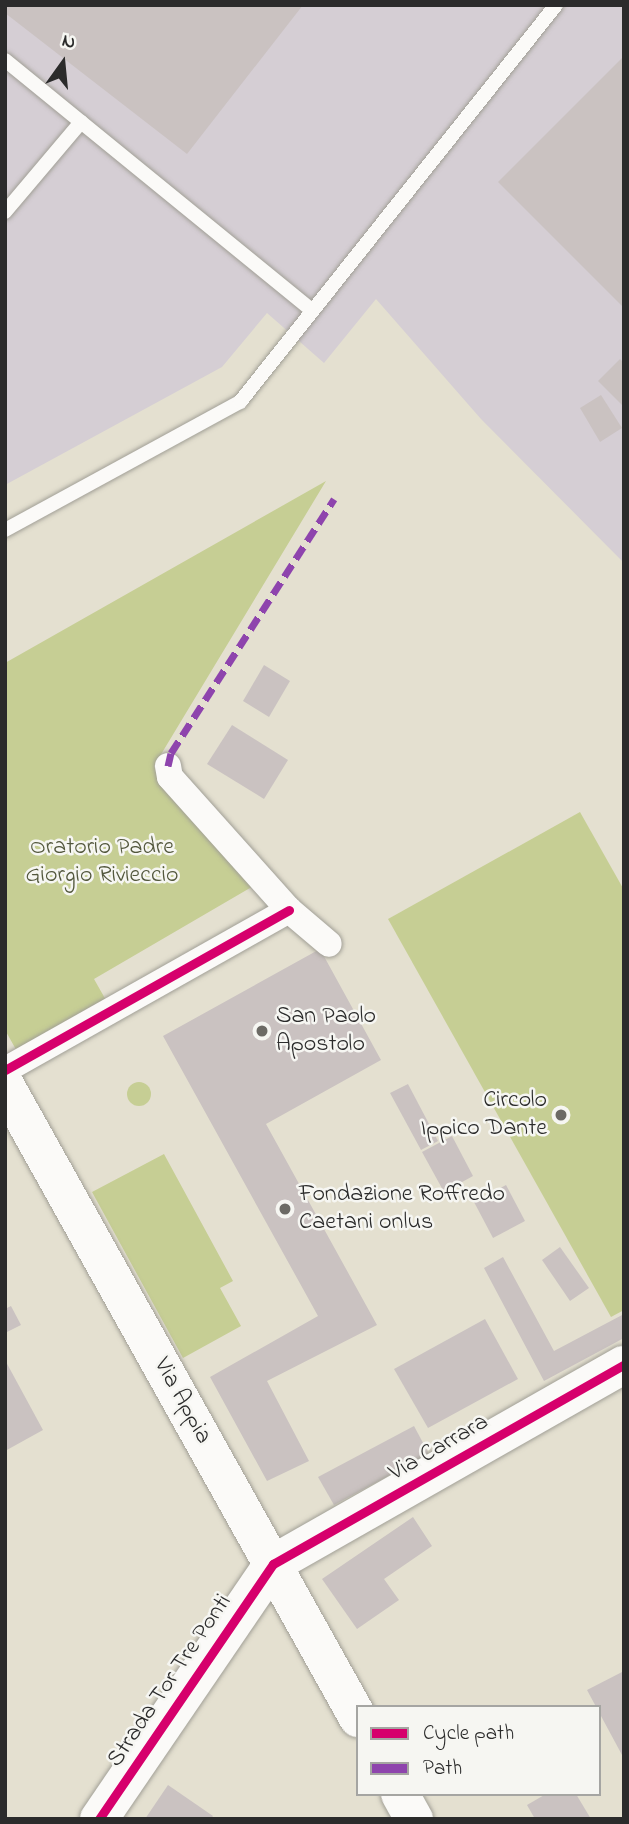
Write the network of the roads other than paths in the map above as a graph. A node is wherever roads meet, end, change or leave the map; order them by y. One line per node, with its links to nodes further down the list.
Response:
1 (555, 5): 5 (lane)
2 (5, 60): 3 (lane)
3 (81, 121): 4 (lane); 5 (lane)
4 (5, 212)
5 (312, 310): 6 (lane)
6 (5, 530)
7 (168, 766): 8 (street)
8 (289, 910): 9 (street); 10 (street)
9 (329, 944)
10 (8, 1092): 12 (main road, Via Appia)
11 (624, 1365): 12 (main road, Via Carrara)
12 (273, 1564): 13 (main road, Via Appia); 15 (main road, Strada Tor Tre Ponti)
13 (356, 1714)
14 (401, 1796): 16 (main road)
15 (99, 1819)
16 (414, 1819)

